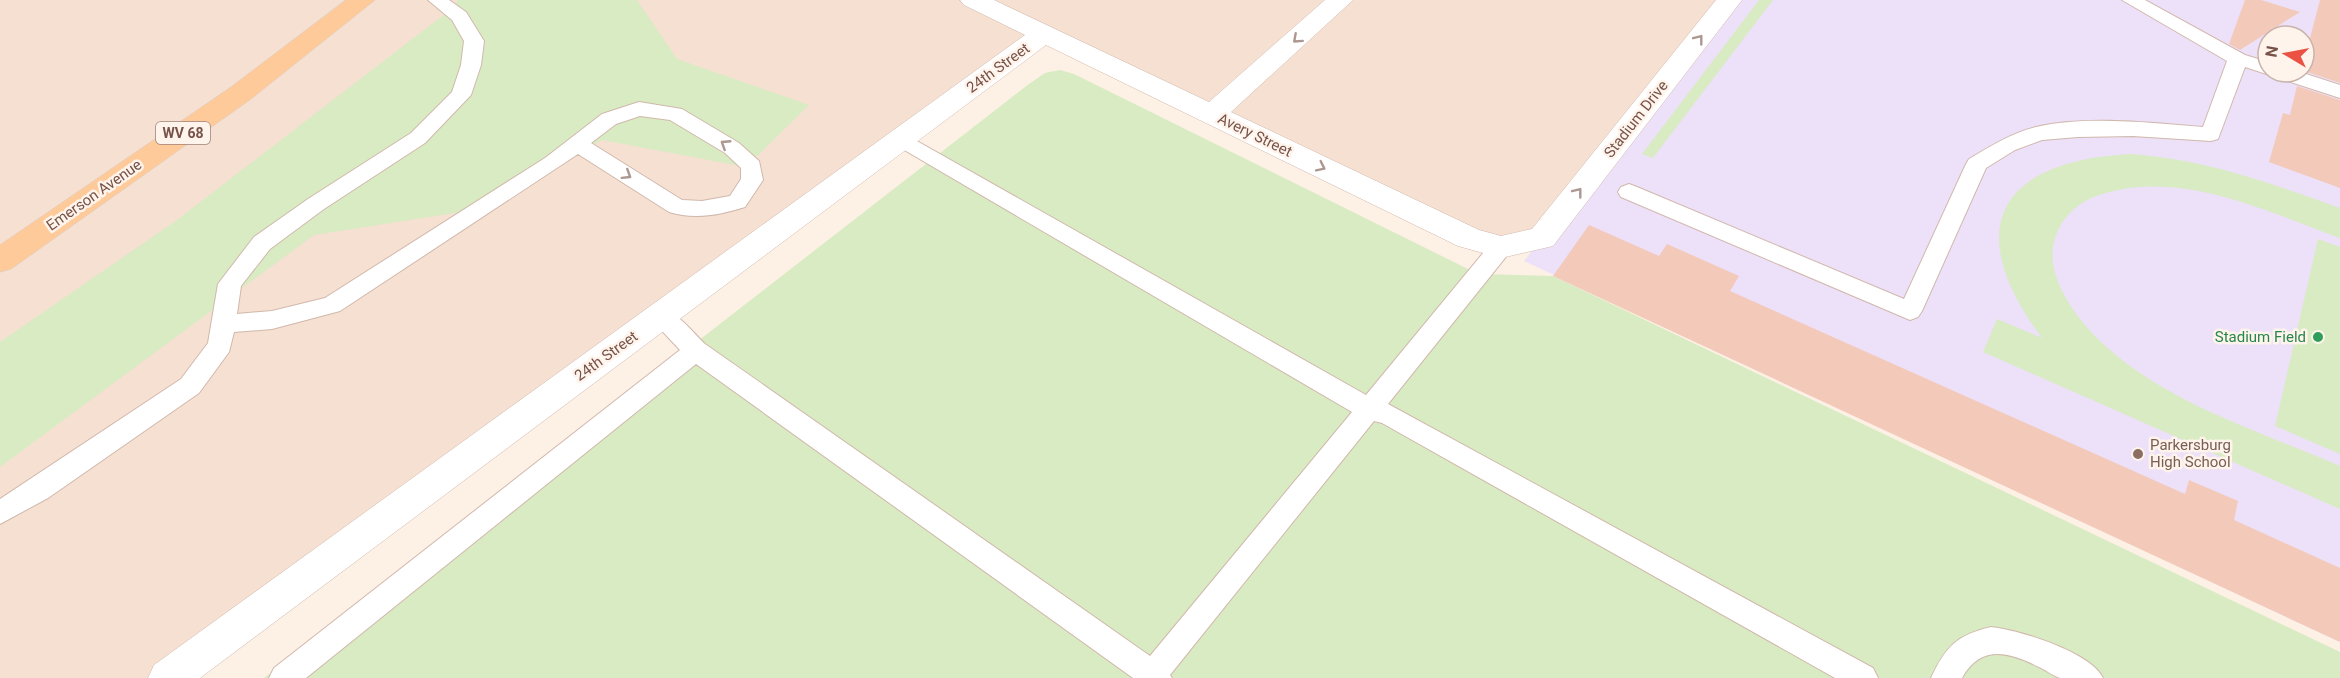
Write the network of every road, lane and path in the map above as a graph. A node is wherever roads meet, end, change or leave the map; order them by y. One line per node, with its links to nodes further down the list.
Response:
1 (362, 0): 18 (main road, Emerson Avenue / WV 68)
2 (437, 0): 20 (lane)
3 (973, 0): 7 (street, Avery Street)
4 (1340, 0): 12 (street, one-way to 12)
5 (1729, 0): 16 (street, Stadium Drive, one-way to 5)
6 (2131, 0): 8 (lane)
7 (1044, 34): 12 (street, Avery Street); 13 (street, 24th Street)
8 (2238, 59): 9 (lane); 15 (lane)
9 (2256, 64)
10 (2316, 84): 11 (lane)
11 (2340, 92)
12 (1212, 114): 17 (street, Avery Street, one-way to 17)
13 (901, 139): 19 (street, 24th Street); 22 (lane)
14 (577, 144): 14 (lane, one-way to 14); 20 (lane)
15 (1629, 192)
16 (1542, 238): 17 (street, Avery Street)
17 (1501, 247): 22 (lane)
18 (0, 261)
19 (660, 316): 21 (lane); 25 (street, 24th Street)
20 (223, 324): 23 (lane)
21 (696, 351): 24 (lane); 26 (lane)
22 (1370, 410): 24 (lane); 27 (lane)
23 (0, 513)
24 (1154, 677)
25 (168, 678)
26 (284, 678)
27 (1863, 678)
28 (1946, 678): 29 (lane)
29 (2088, 678)

